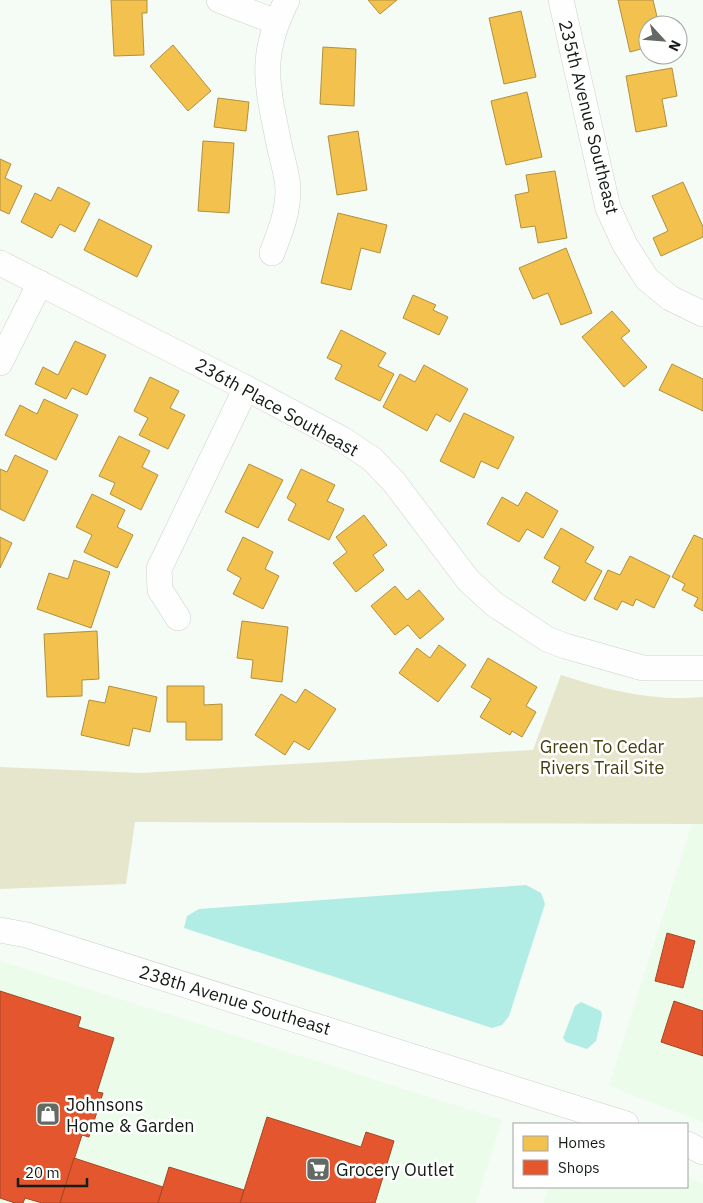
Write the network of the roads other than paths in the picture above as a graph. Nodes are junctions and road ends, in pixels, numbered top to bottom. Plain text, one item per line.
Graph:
1 (219, 0) edge
2 (287, 0) edge
3 (561, 0) edge
4 (276, 22) junction
5 (272, 253) dead end
6 (0, 263) edge
7 (40, 283) junction
8 (703, 314) edge
9 (0, 363) edge
10 (246, 388) junction
11 (178, 618) dead end
12 (703, 668) edge
13 (0, 930) edge
14 (623, 1123) edge
15 (688, 1144) edge
16 (703, 1152) edge

1 - 4 street
2 - 4 street
3 - 8 street, 235th Avenue Southeast
4 - 5 street
6 - 7 street, 236th Place Southeast
7 - 9 street
7 - 10 street, 236th Place Southeast
10 - 11 street
10 - 12 street, 236th Place Southeast
13 - 14 street, 238th Avenue Southeast
15 - 16 street

